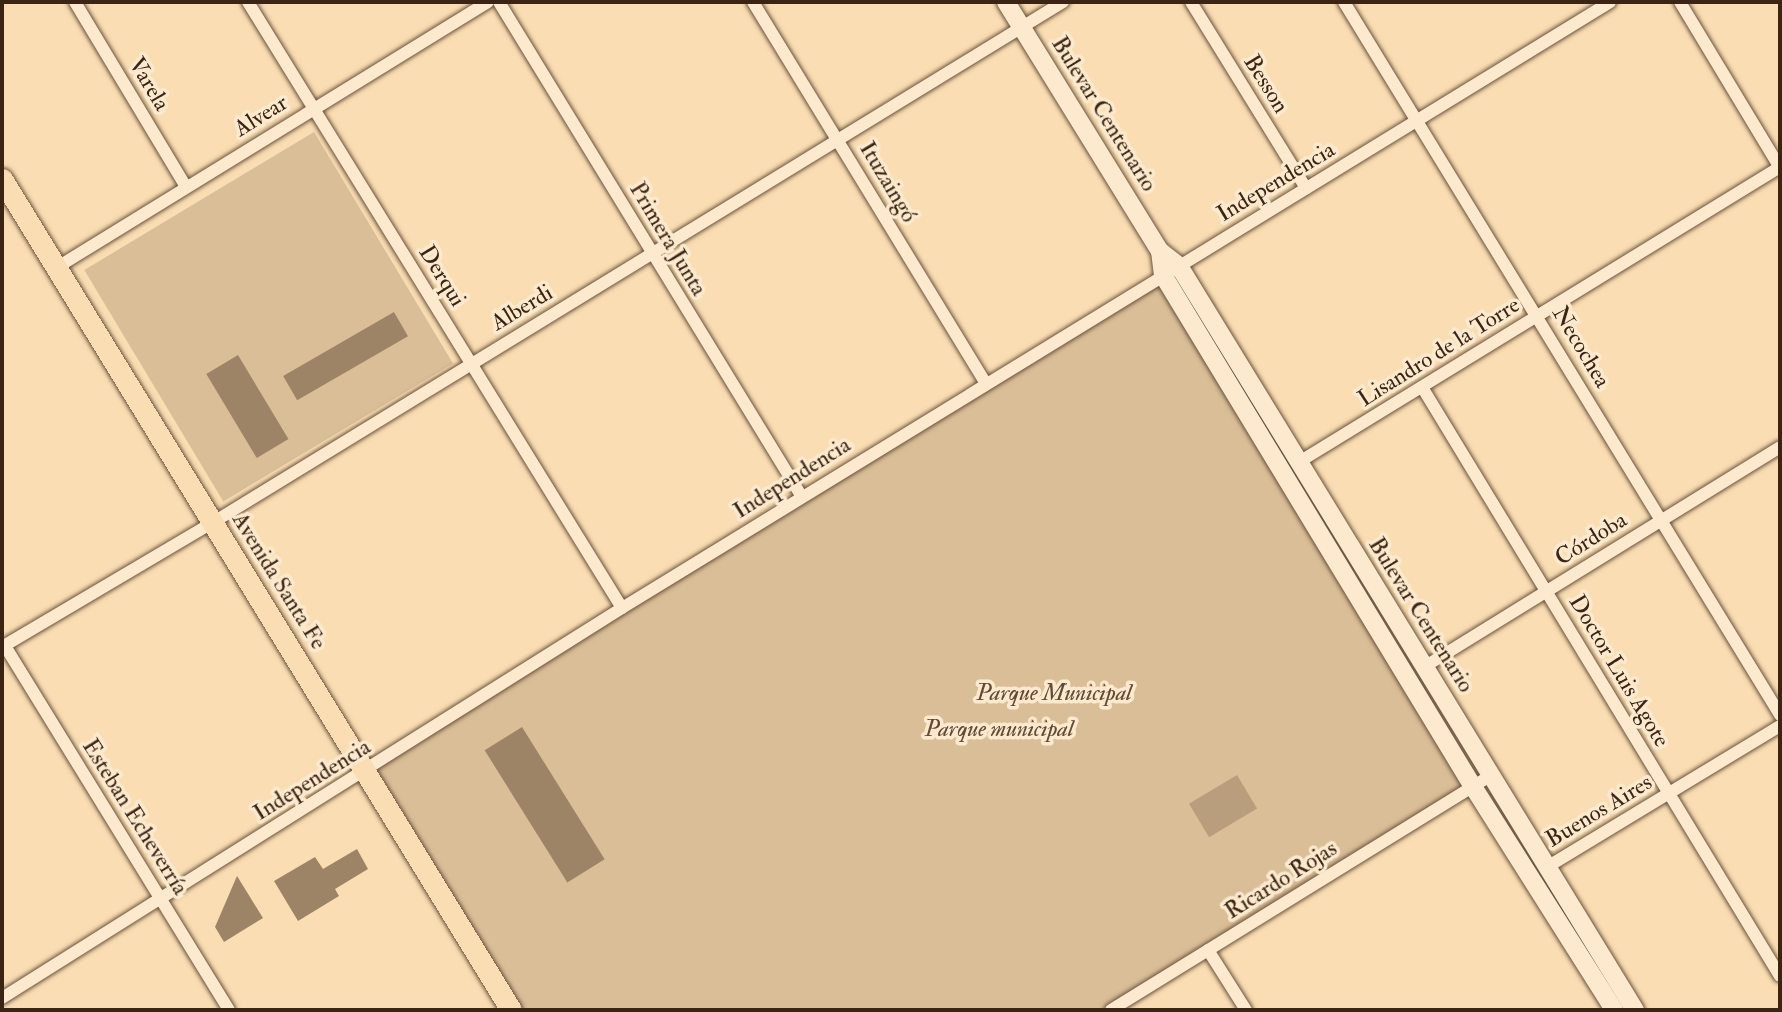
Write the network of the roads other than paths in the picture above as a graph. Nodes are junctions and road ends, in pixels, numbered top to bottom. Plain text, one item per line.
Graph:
1 (75, 2) edge
2 (248, 2) edge
3 (488, 2) edge
4 (499, 2) edge
5 (753, 2) edge
6 (1006, 2) edge
7 (1063, 2) edge
8 (1191, 2) edge
9 (1344, 2) edge
10 (1610, 2) edge
11 (1681, 2) edge
12 (1022, 27) junction
13 (314, 109) junction
14 (1418, 120) junction
15 (838, 140) junction
16 (1780, 168) edge
17 (2, 179) edge
18 (186, 187) junction
19 (1306, 188) junction
20 (652, 253) junction
21 (56, 268) junction
22 (1171, 270) junction
23 (1538, 316) junction
24 (471, 364) junction
25 (986, 384) junction
26 (1422, 387) junction
27 (1780, 447) edge
28 (1299, 462) junction
29 (802, 497) junction
30 (1662, 520) junction
31 (212, 523) junction
32 (1546, 592) junction
33 (622, 608) junction
34 (3, 647) edge
35 (1424, 667) junction
36 (1780, 715) edge
37 (1780, 726) edge
38 (365, 771) junction
39 (1491, 775) junction
40 (1472, 785) junction
41 (1669, 793) junction
42 (1547, 867) junction
43 (161, 901) junction
44 (1208, 950) junction
45 (1780, 976) edge
46 (2, 998) edge
47 (506, 1009) edge
48 (229, 1010) edge
49 (1111, 1010) edge
50 (1246, 1010) edge
51 (1614, 1010) edge
52 (1634, 1010) edge

1 - 18 street, Varela
2 - 13 street, Derqui
3 - 13 street, Alvear
4 - 20 street, Primera Junta
5 - 15 street, Ituzaingó
6 - 12 main road, Bulevar Centenario
7 - 12 street, Alberdi
8 - 19 street, Besson
9 - 14 street, Necochea
10 - 14 street, Independencia
11 - 16 street
12 - 15 street, Alberdi
12 - 22 main road, Bulevar Centenario
13 - 18 street, Alvear
13 - 24 street, Derqui
14 - 19 street, Independencia
14 - 23 street, Necochea
15 - 20 street, Alberdi
15 - 25 street, Ituzaingó
16 - 23 street, Lisandro de la Torre
17 - 21 main road, Avenida Santa Fe
18 - 21 street, Alvear
19 - 22 street, Independencia
20 - 24 street, Alberdi
20 - 29 street, Primera Junta
21 - 31 main road, Avenida Santa Fe
22 - 25 street, Independencia
22 - 28 main road, Bulevar Centenario
22 - 40 main road, Bulevar Centenario
23 - 26 street, Lisandro de la Torre
23 - 30 street, Necochea
24 - 31 street, Alberdi
24 - 33 street, Derqui
25 - 29 street, Independencia
26 - 28 street, Lisandro de la Torre
26 - 32 street, Doctor Luis Agote
27 - 30 street, Córdoba
28 - 35 main road, Bulevar Centenario
29 - 33 street, Independencia
30 - 32 street, Córdoba
30 - 36 street, Necochea
31 - 34 street, Alberdi
31 - 38 main road, Avenida Santa Fe
32 - 35 street, Córdoba
32 - 41 street, Doctor Luis Agote
33 - 38 street, Independencia
34 - 43 street, Esteban Echeverría
35 - 39 main road, Bulevar Centenario
37 - 41 street, Buenos Aires
38 - 43 street, Independencia
38 - 47 main road, Avenida Santa Fe
39 - 40 street, Ricardo Rojas
39 - 42 main road, Bulevar Centenario
40 - 44 street, Ricardo Rojas
40 - 51 main road, Bulevar Centenario
41 - 42 street, Buenos Aires
41 - 45 street, Doctor Luis Agote
42 - 52 main road, Bulevar Centenario
43 - 46 street, Independencia
43 - 48 street, Esteban Echeverría
44 - 49 street, Ricardo Rojas
44 - 50 street

